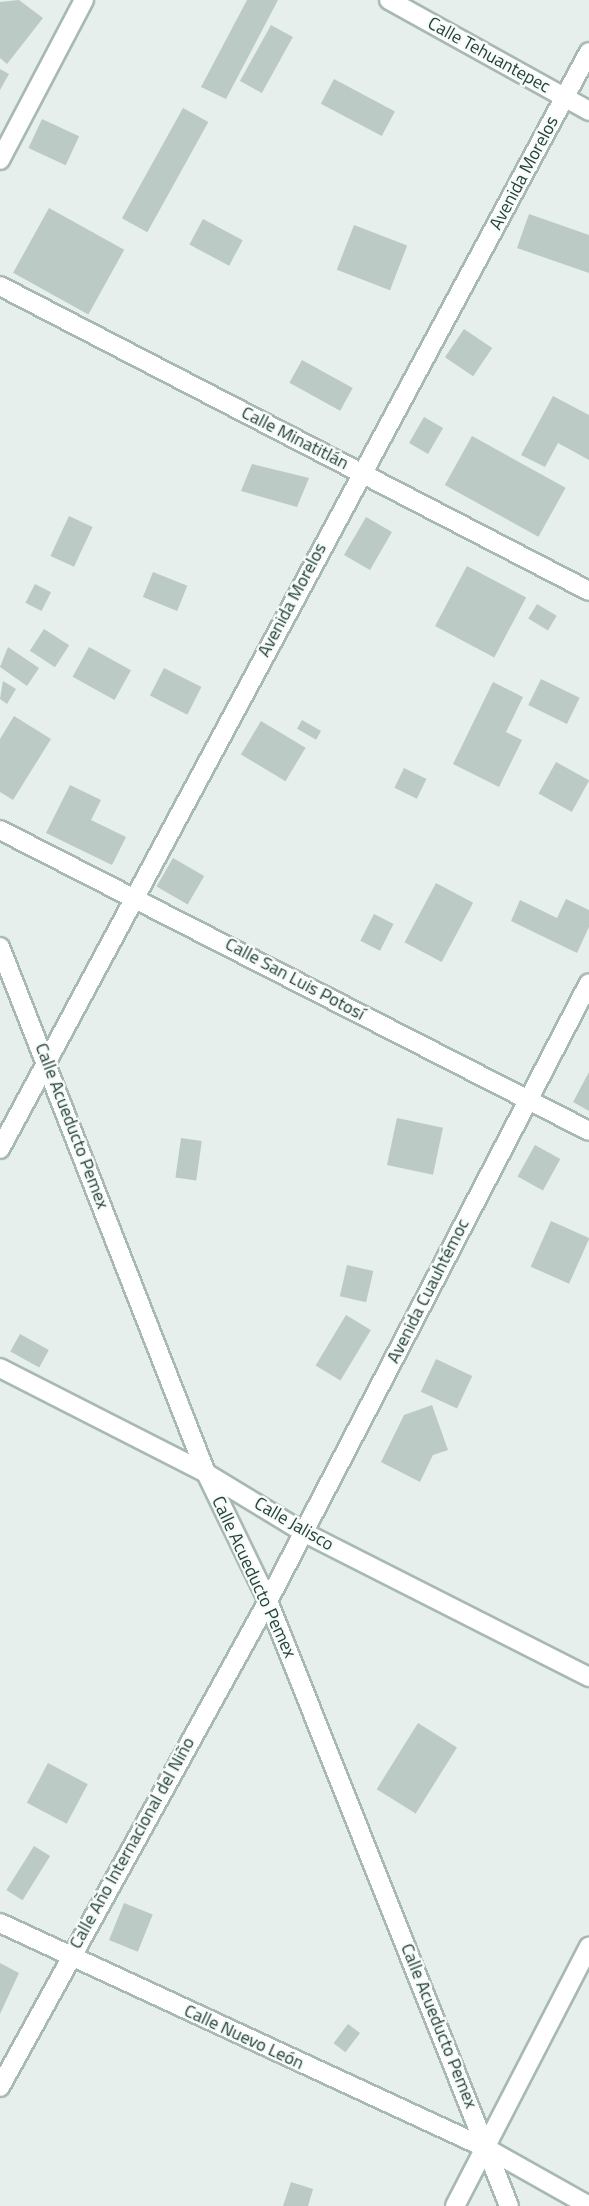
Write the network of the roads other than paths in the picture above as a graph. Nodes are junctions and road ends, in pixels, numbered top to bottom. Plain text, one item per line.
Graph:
1 (84, 0) edge
2 (389, 0) edge
3 (589, 52) edge
4 (565, 97) junction
5 (589, 111) edge
6 (0, 160) edge
7 (0, 286) edge
8 (362, 472) junction
9 (589, 591) edge
10 (0, 830) edge
11 (133, 894) junction
12 (0, 947) edge
13 (589, 983) edge
14 (46, 1057) junction
15 (526, 1100) junction
16 (589, 1131) edge
17 (0, 1149) edge
18 (0, 1368) edge
19 (206, 1473) junction
20 (303, 1532) junction
21 (268, 1601) junction
22 (589, 1677) edge
23 (0, 1923) edge
24 (589, 1946) edge
25 (68, 1957) junction
26 (0, 2087) edge
27 (488, 2149) junction
28 (455, 2206) edge
29 (509, 2206) edge
30 (589, 2206) edge

1 - 6 street
2 - 4 street, Calle Tehuantepec
3 - 4 street, Avenida Morelos
4 - 5 street, Calle Tehuantepec
4 - 8 street, Avenida Morelos
7 - 8 street, Calle Minatitlán
8 - 9 street, Calle Minatitlán
8 - 11 street, Avenida Morelos
10 - 11 street, Calle San Luis Potosí
11 - 14 street, Avenida Morelos
11 - 15 street, Calle San Luis Potosí
12 - 14 street, Calle Acueducto Pemex
13 - 15 street, Avenida Cuauhtémoc
14 - 17 street, Avenida Morelos
14 - 19 street, Calle Acueducto Pemex
15 - 16 street, Calle San Luis Potosí
15 - 20 street, Avenida Cuauhtémoc
18 - 19 street, Calle Jalisco
19 - 20 street, Calle Jalisco
19 - 21 street, Calle Acueducto Pemex
20 - 21 street, Avenida Cuauhtémoc
20 - 22 street, Calle Jalisco
21 - 25 street, Calle Año Internacional del Niño
21 - 27 street, Calle Acueducto Pemex
23 - 25 street, Calle Nuevo León
24 - 27 street
25 - 26 street, Calle Año Internacional del Niño
25 - 27 street, Calle Nuevo León
27 - 28 street
27 - 29 street, Calle Acueducto Pemex
27 - 30 street

